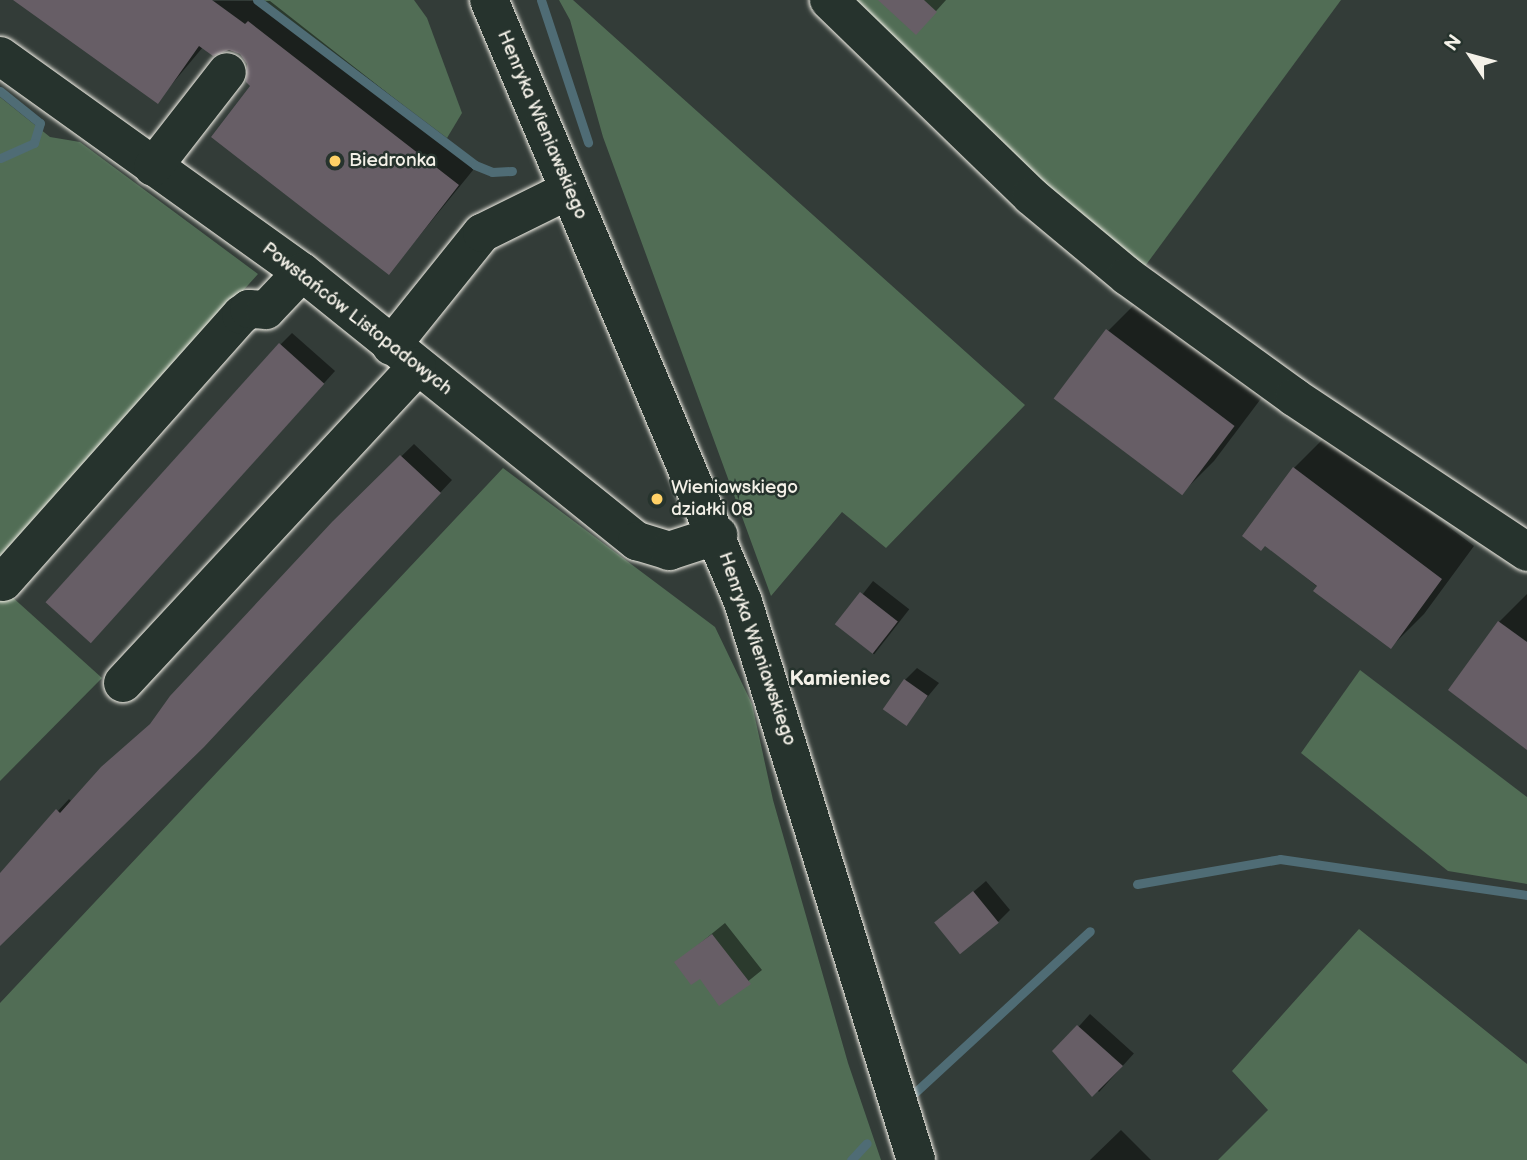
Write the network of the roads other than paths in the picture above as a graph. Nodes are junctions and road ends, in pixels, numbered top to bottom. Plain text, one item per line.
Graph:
1 (489, 0) edge
2 (829, 0) edge
3 (0, 56) edge
4 (227, 72) dead end
5 (153, 167) junction
6 (569, 190) junction
7 (302, 272) junction
8 (404, 356) junction
9 (718, 535) junction
10 (1527, 552) edge
11 (3, 582) dead end
12 (123, 683) dead end
13 (916, 1160) edge

1 - 6 street, Henryka Wieniawskiego
2 - 10 street
3 - 5 street, Powstańców Listopadowych
4 - 5 street
5 - 7 street, Powstańców Listopadowych
6 - 8 street
6 - 9 street, Henryka Wieniawskiego
7 - 8 street, Powstańców Listopadowych
7 - 11 street
8 - 9 street, Powstańców Listopadowych
8 - 12 street
9 - 13 street, Henryka Wieniawskiego

